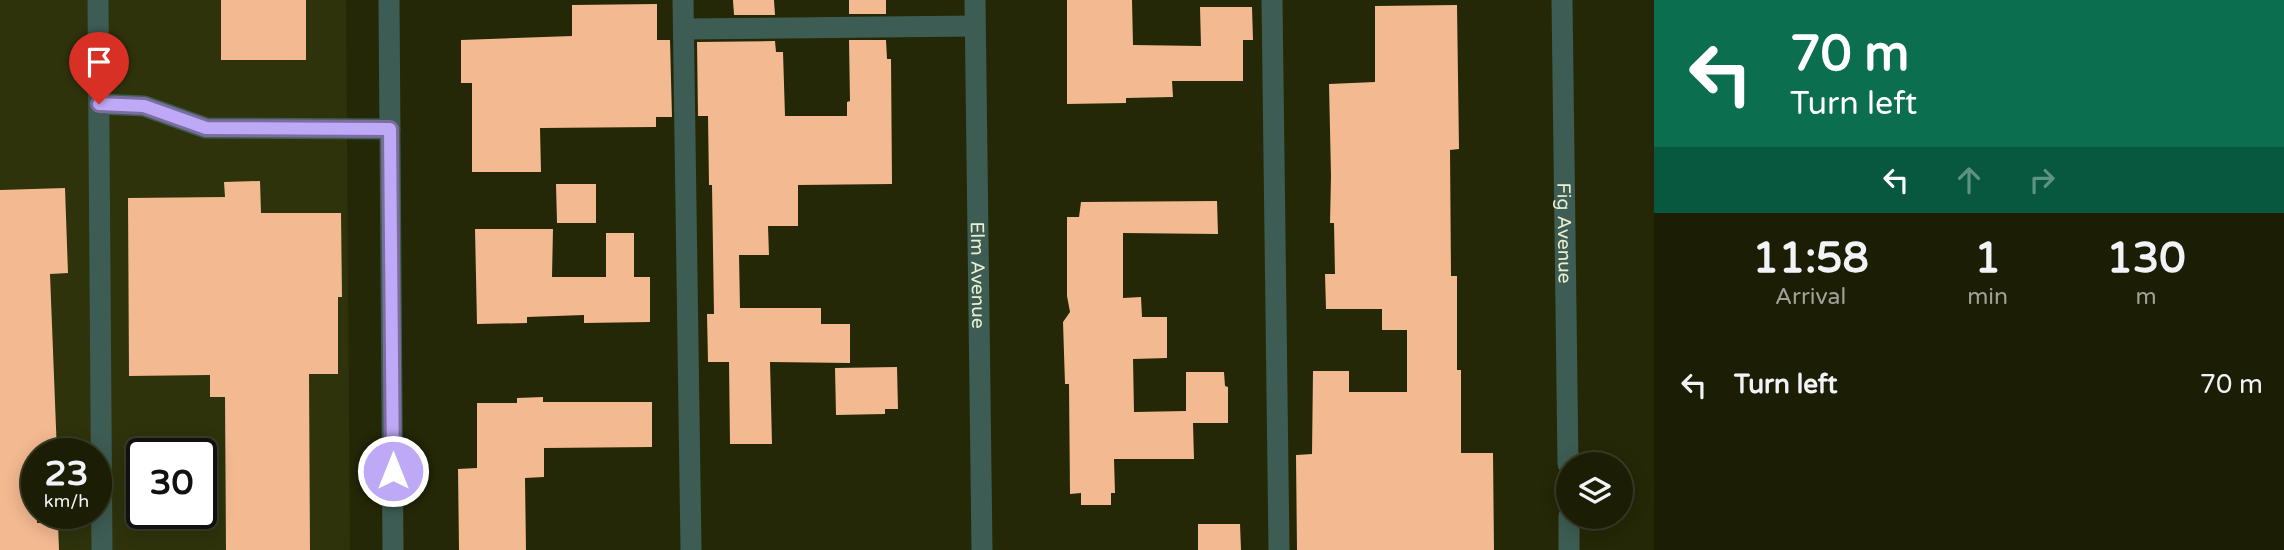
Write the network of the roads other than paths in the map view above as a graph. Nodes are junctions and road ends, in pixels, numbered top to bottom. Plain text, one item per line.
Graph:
1 (98, 0) edge
2 (389, 0) edge
3 (683, 0) edge
4 (975, 0) edge
5 (1272, 0) edge
6 (1562, 0) edge
7 (975, 26) junction
8 (684, 29) junction
9 (99, 104) junction
10 (390, 129) junction
11 (1568, 452) edge
12 (1569, 529) edge
13 (102, 550) edge
14 (393, 550) edge
15 (691, 550) edge
16 (982, 550) edge
17 (1279, 550) edge
18 (1569, 550) edge

1 - 9 street
2 - 10 street
3 - 8 street
4 - 7 street, Elm Avenue
5 - 17 street
6 - 11 street, Fig Avenue
7 - 8 street
7 - 16 street, Elm Avenue
8 - 15 street
9 - 10 street
9 - 13 street
10 - 14 street
12 - 18 street

